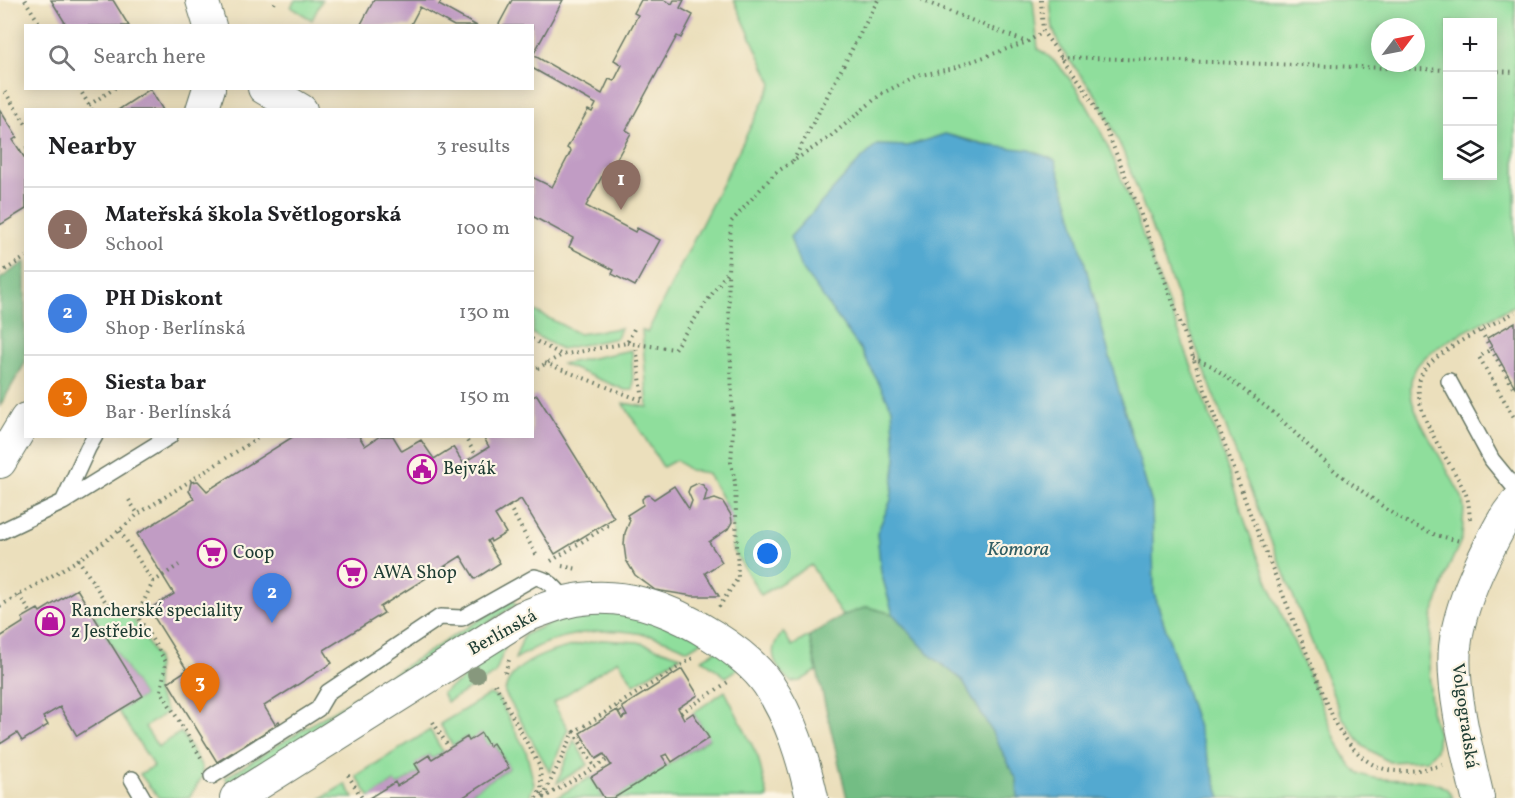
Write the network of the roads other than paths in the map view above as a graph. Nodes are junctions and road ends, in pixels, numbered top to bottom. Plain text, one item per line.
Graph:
1 (202, 0) edge
2 (209, 24) edge
3 (208, 90) edge
4 (267, 90) edge
5 (203, 108) edge
6 (298, 108) edge
7 (1449, 381) dead end
8 (24, 422) edge
9 (94, 438) edge
10 (167, 438) edge
11 (0, 462) edge
12 (1515, 488) edge
13 (63, 502) junction
14 (1510, 521) edge
15 (0, 532) edge
16 (567, 602) junction
17 (212, 776) road end
18 (132, 779) dead end
19 (143, 798) edge
20 (236, 798) edge
21 (812, 798) edge
22 (1478, 798) edge

1 - 2 street
3 - 5 street
4 - 6 street
7 - 12 lane
8 - 11 street
9 - 13 lane
10 - 13 lane
13 - 15 lane
14 - 22 street, Volgogradská
16 - 17 lane
16 - 20 street, Berlínská
16 - 21 street, Berlínská
18 - 19 lane

